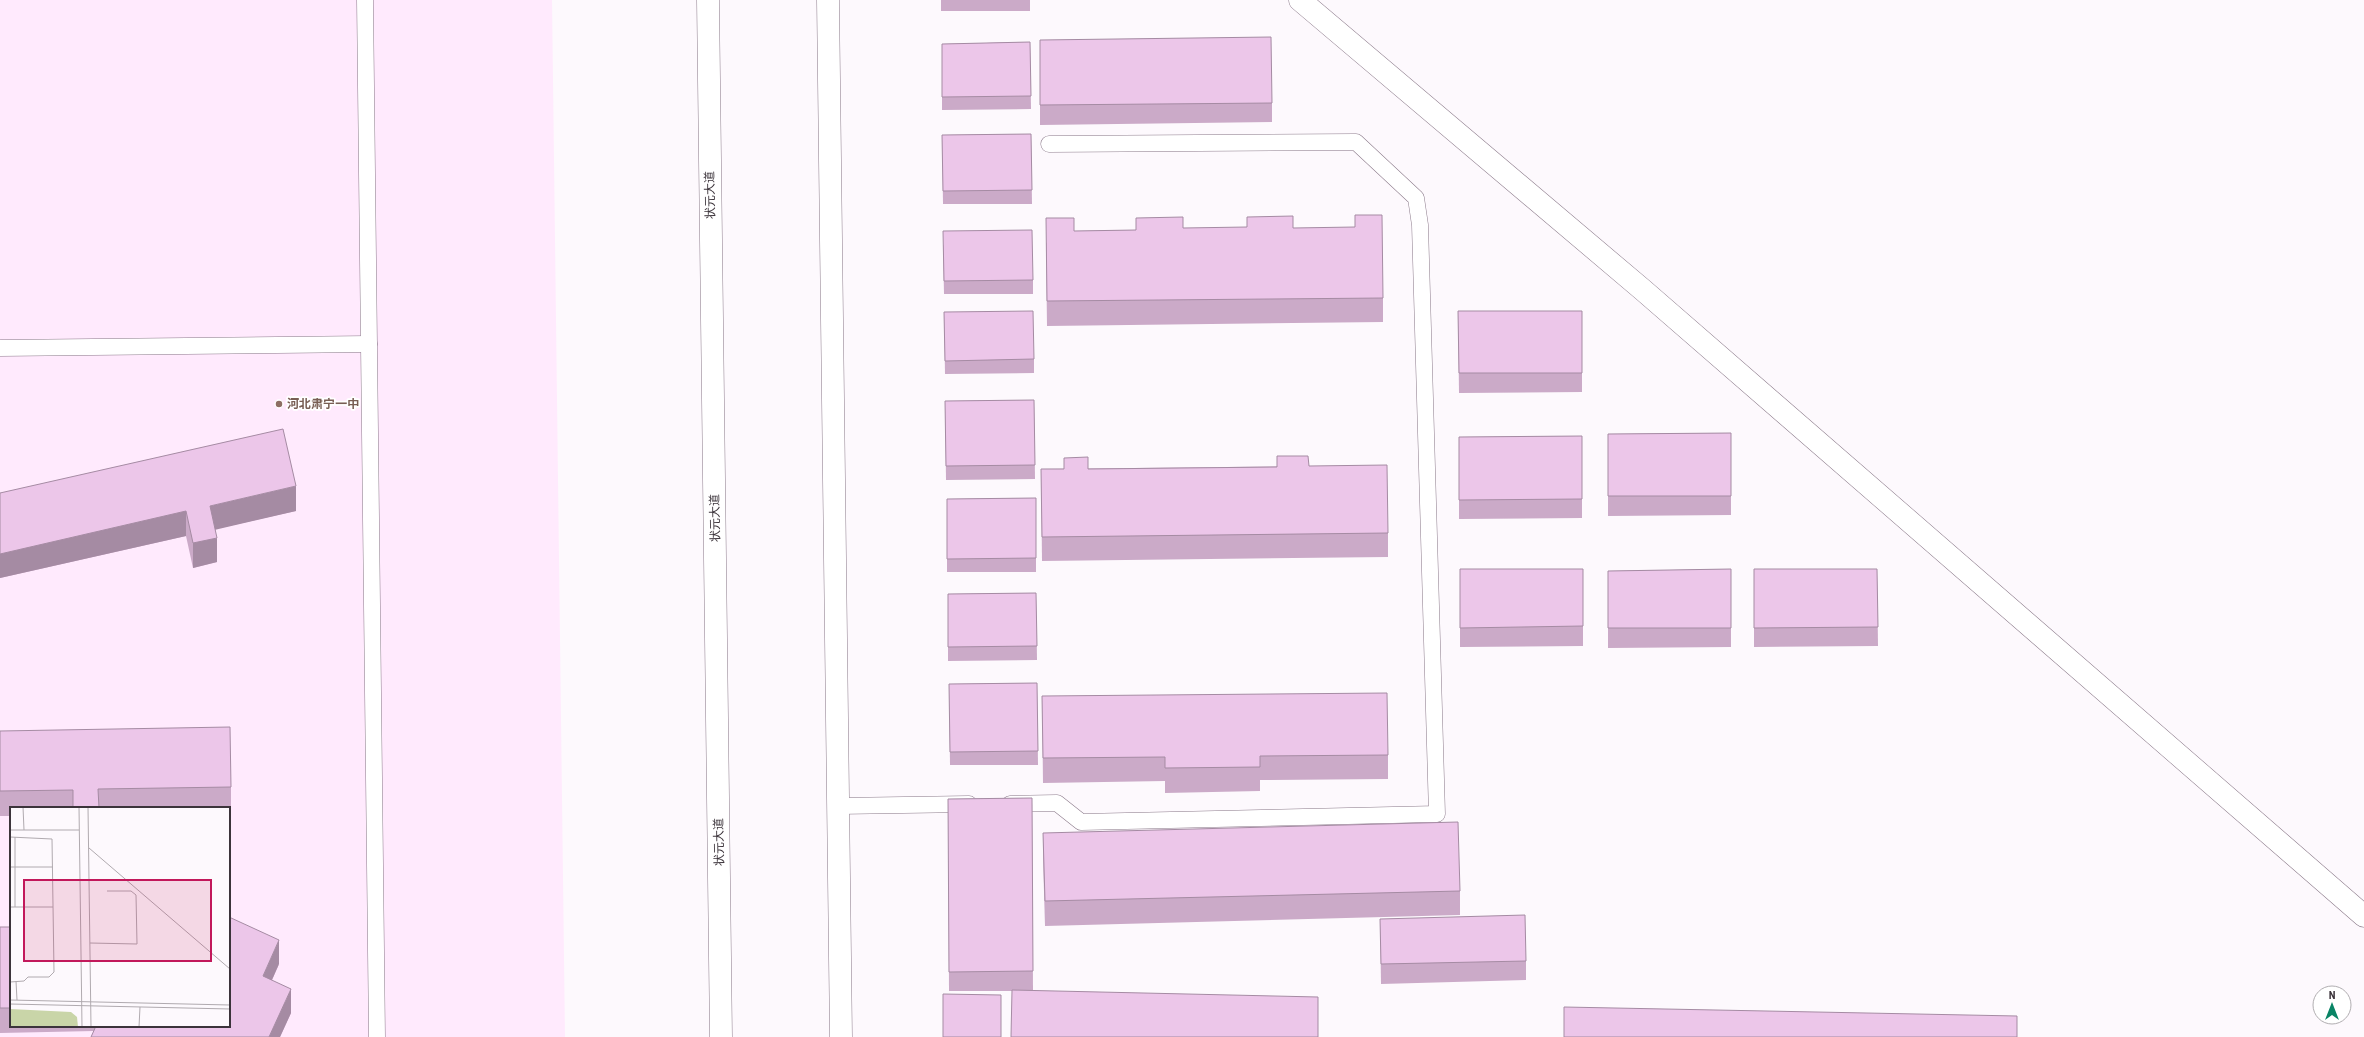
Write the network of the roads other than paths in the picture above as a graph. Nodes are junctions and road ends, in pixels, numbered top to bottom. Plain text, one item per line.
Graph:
1 (365, 0) edge
2 (708, 0) edge
3 (828, 0) edge
4 (1300, 0) edge
5 (1049, 144) dead end
6 (369, 344) junction
7 (0, 348) edge
8 (838, 806) junction
9 (2364, 916) edge
10 (376, 1037) edge
11 (721, 1037) edge
12 (841, 1037) edge

1 - 6 lane
2 - 11 main road, 状元大道
3 - 8 main road
4 - 9 main road
5 - 8 lane
6 - 7 lane
6 - 10 lane
8 - 12 main road

